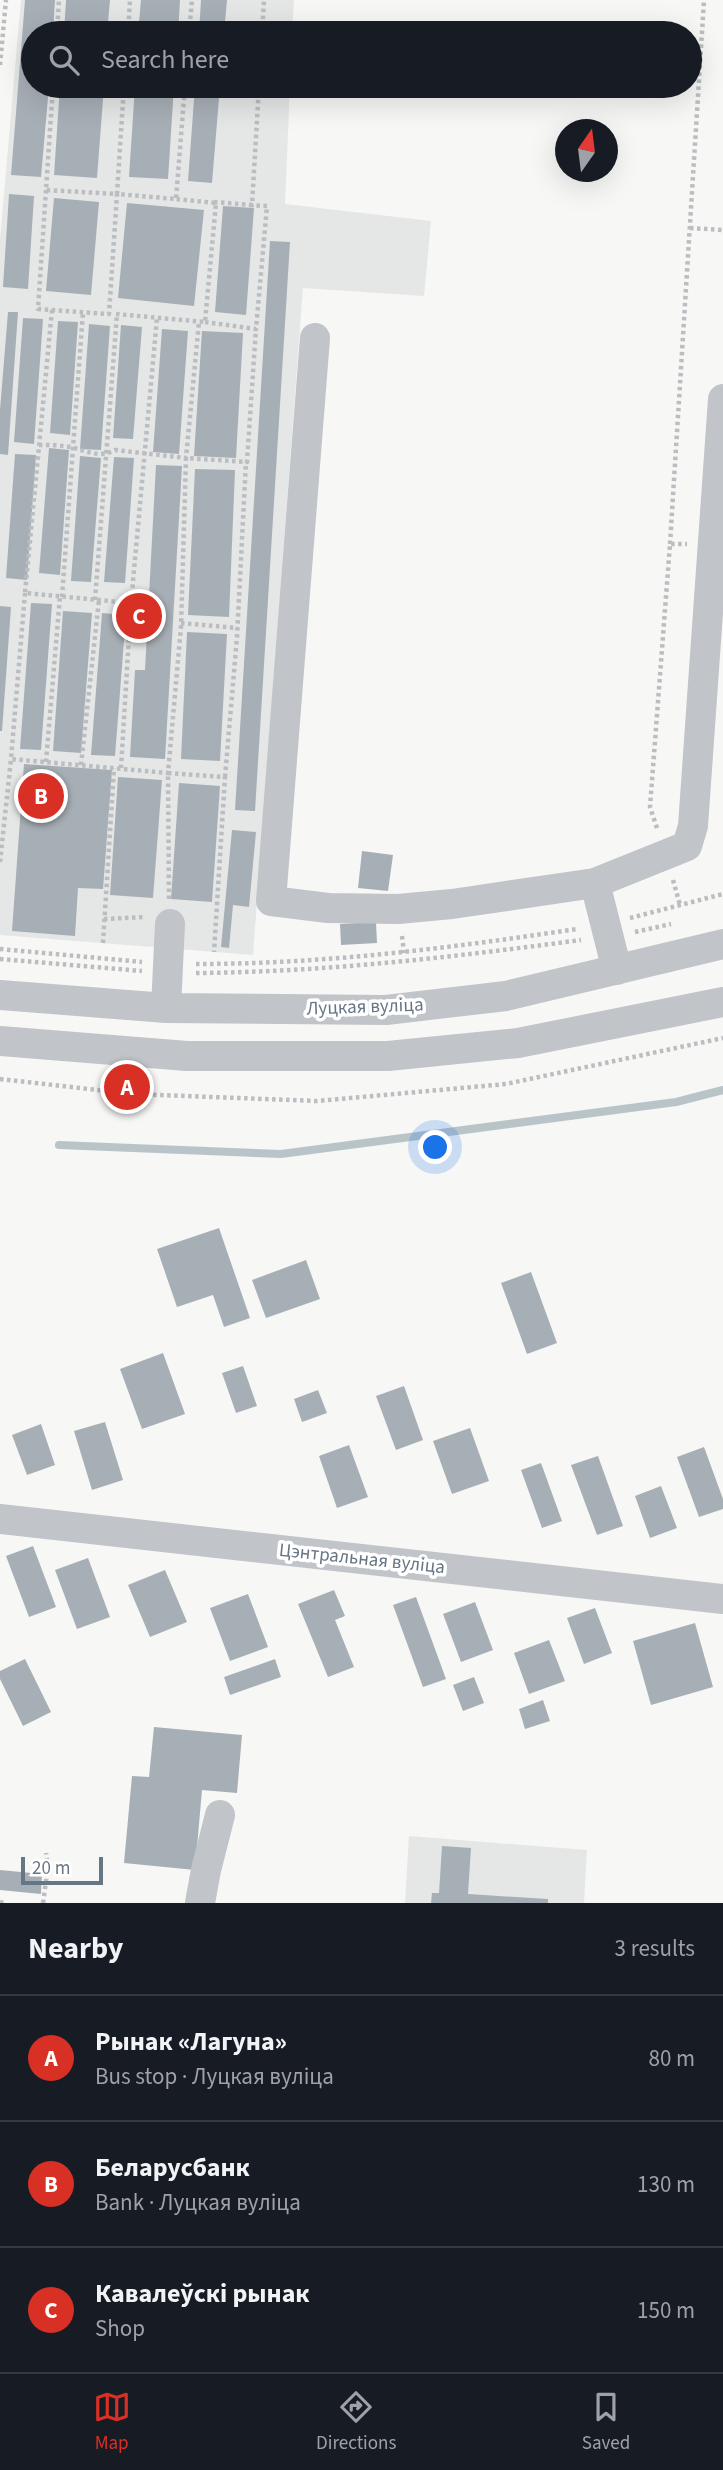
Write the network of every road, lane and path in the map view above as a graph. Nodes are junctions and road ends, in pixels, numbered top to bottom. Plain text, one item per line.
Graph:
1 (6, 0) edge
2 (59, 0) edge
3 (130, 0) edge
4 (192, 0) edge
5 (264, 0) edge
6 (704, 0) edge
7 (58, 21) edge
8 (129, 21) edge
9 (190, 21) edge
10 (263, 21) edge
11 (702, 33) edge
12 (0, 65) edge
13 (52, 98) edge
14 (123, 98) edge
15 (184, 98) edge
16 (258, 98) edge
17 (698, 98) edge
18 (46, 190) junction
19 (117, 194) junction
20 (175, 199) junction
21 (214, 202) junction
22 (248, 205) junction
23 (690, 228) junction
24 (723, 230) edge
25 (52, 310) junction
26 (83, 312) junction
27 (108, 313) junction
28 (117, 314) junction
29 (158, 318) junction
30 (202, 322) junction
31 (256, 328) junction
32 (314, 338) dead end
33 (723, 399) edge
34 (39, 445) junction
35 (73, 447) junction
36 (145, 454) junction
37 (106, 455) junction
38 (186, 458) junction
39 (246, 462) junction
40 (670, 544) junction
41 (713, 545) junction
42 (25, 593) junction
43 (61, 596) junction
44 (97, 600) junction
45 (131, 603) junction
46 (181, 623) junction
47 (237, 628) junction
48 (11, 759) junction
49 (46, 762) junction
50 (81, 765) junction
51 (114, 768) junction
52 (121, 768) junction
53 (168, 773) junction
54 (225, 777) junction
55 (666, 855) junction
56 (0, 862) edge
57 (595, 883) junction
58 (723, 894) edge
59 (680, 905) junction
60 (104, 919) junction
61 (170, 920) junction
62 (673, 924) dead end
63 (606, 931) junction
64 (103, 943) dead end
65 (723, 944) edge
66 (0, 949) edge
67 (214, 952) dead end
68 (0, 959) edge
69 (167, 969) junction
70 (617, 970) junction
71 (0, 995) edge
72 (723, 1002) edge
73 (166, 1008) junction
74 (0, 1041) edge
75 (0, 1519) edge
76 (723, 1599) edge
77 (220, 1815) dead end
78 (46, 1853) dead end
79 (43, 1903) edge
80 (200, 1903) edge

1 - 12 path
2 - 7 path
3 - 8 path
4 - 9 path
5 - 10 path
6 - 11 path
13 - 18 path
14 - 19 path
15 - 20 path
16 - 22 path
17 - 23 path
18 - 19 path
18 - 25 path
19 - 20 path
19 - 27 path
20 - 21 path
21 - 22 path
21 - 30 path
22 - 31 path
23 - 24 path
23 - 40 path
25 - 26 path
25 - 34 path
26 - 27 path
26 - 35 path
27 - 28 path
28 - 29 path
28 - 37 path
29 - 30 path
29 - 36 path
30 - 31 path
30 - 38 path
31 - 39 path
32 - 57 street
33 - 41 street
34 - 35 path
34 - 42 path
35 - 37 path
35 - 43 path
36 - 37 path
36 - 38 path
36 - 45 path
37 - 44 path
38 - 39 path
38 - 46 path
39 - 47 path
40 - 41 path
40 - 55 path
41 - 55 street
42 - 43 path
42 - 48 path
43 - 44 path
43 - 49 path
44 - 45 path
44 - 50 path
45 - 52 path
46 - 47 path
46 - 53 path
47 - 54 path
48 - 49 path
48 - 56 path
49 - 50 path
50 - 51 path
51 - 52 path
51 - 60 path
52 - 53 path
53 - 54 path
53 - 61 path
54 - 67 path
55 - 57 street
55 - 59 path
57 - 63 street
58 - 59 path
59 - 63 path
60 - 61 path
60 - 64 path
61 - 69 street
62 - 63 path
63 - 69 path
63 - 69 path
63 - 70 street
65 - 70 street, Луцкая вуліца
66 - 69 path
68 - 69 path
69 - 73 street
70 - 73 street, Луцкая вуліца
71 - 73 street, Луцкая вуліца
72 - 74 street
75 - 76 street, Цэнтральная вуліца
77 - 80 street
78 - 79 path

